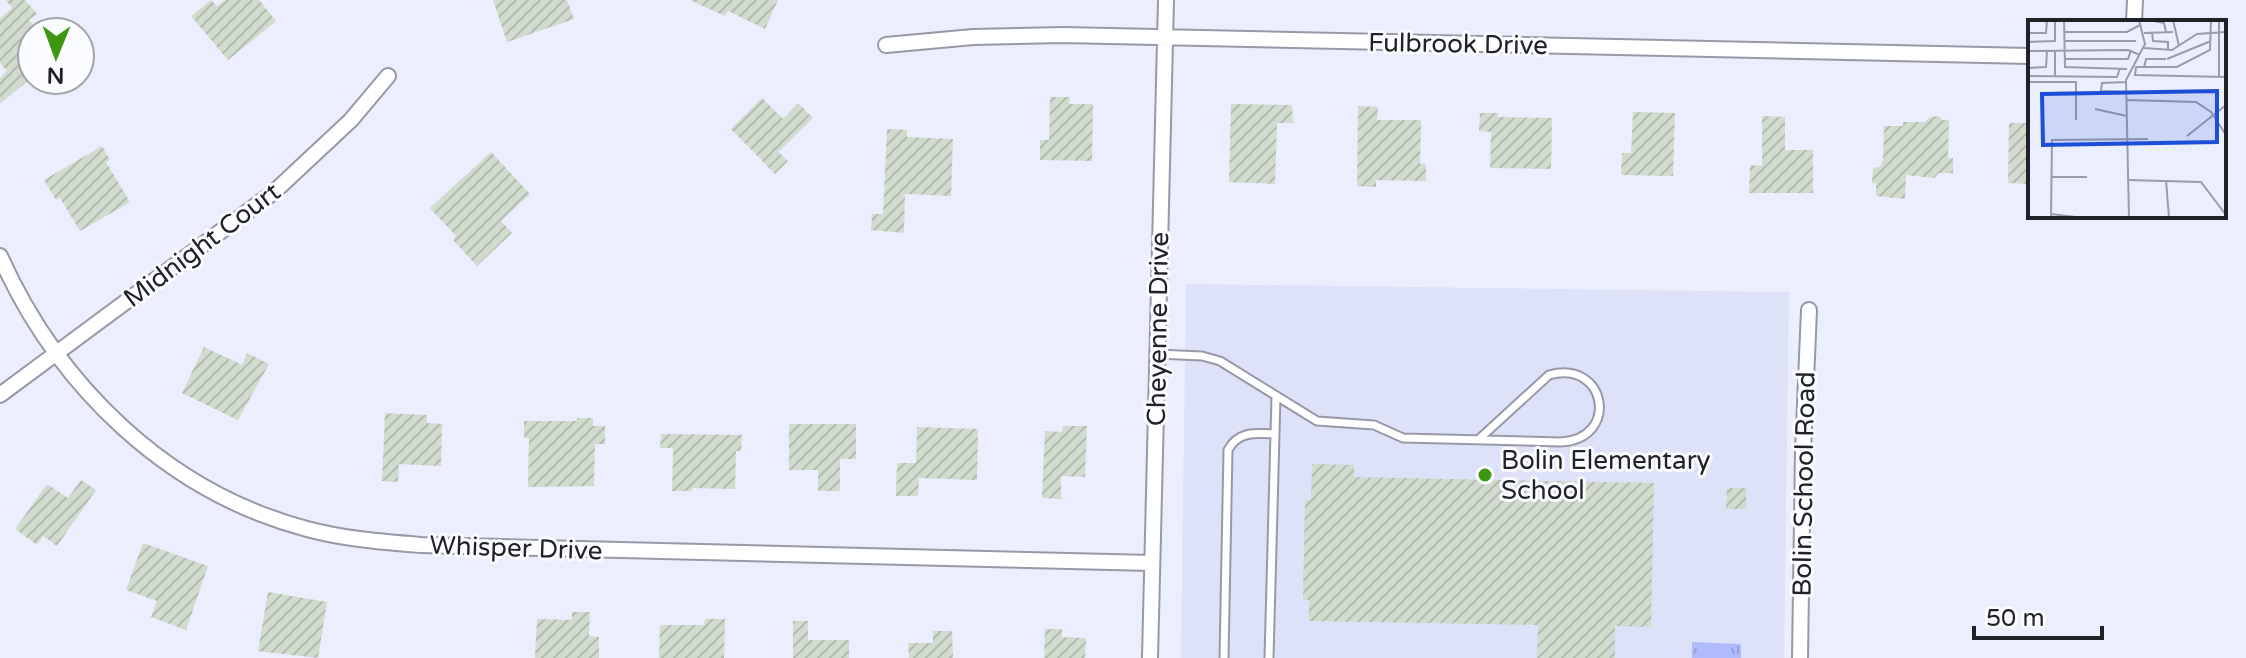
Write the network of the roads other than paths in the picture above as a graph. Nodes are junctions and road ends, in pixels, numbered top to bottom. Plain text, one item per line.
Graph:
1 (1166, 0) edge
2 (2135, 0) edge
3 (2134, 20) edge
4 (1165, 37) junction
5 (886, 45) dead end
6 (2028, 56) edge
7 (388, 76) dead end
8 (0, 256) edge
9 (1809, 310) dead end
10 (55, 354) junction
11 (1157, 354) junction
12 (0, 395) edge
13 (1276, 396) junction
14 (1275, 434) junction
15 (1478, 440) junction
16 (1152, 563) junction
17 (1150, 658) edge
18 (1224, 658) edge
19 (1269, 658) edge
20 (1800, 658) edge

1 - 4 street, Cheyenne Drive
2 - 3 street
4 - 5 street, Fulbrook Drive
4 - 6 street, Fulbrook Drive
4 - 11 street, Cheyenne Drive
7 - 10 street, Midnight Court
8 - 10 street, Whisper Drive
9 - 20 street, Bolin School Road
10 - 12 street, Midnight Court
10 - 16 street, Whisper Drive
11 - 13 lane
11 - 16 street, Cheyenne Drive
13 - 14 lane
13 - 15 lane
14 - 18 lane
14 - 19 lane
15 - 15 lane
16 - 17 street, Cheyenne Drive

